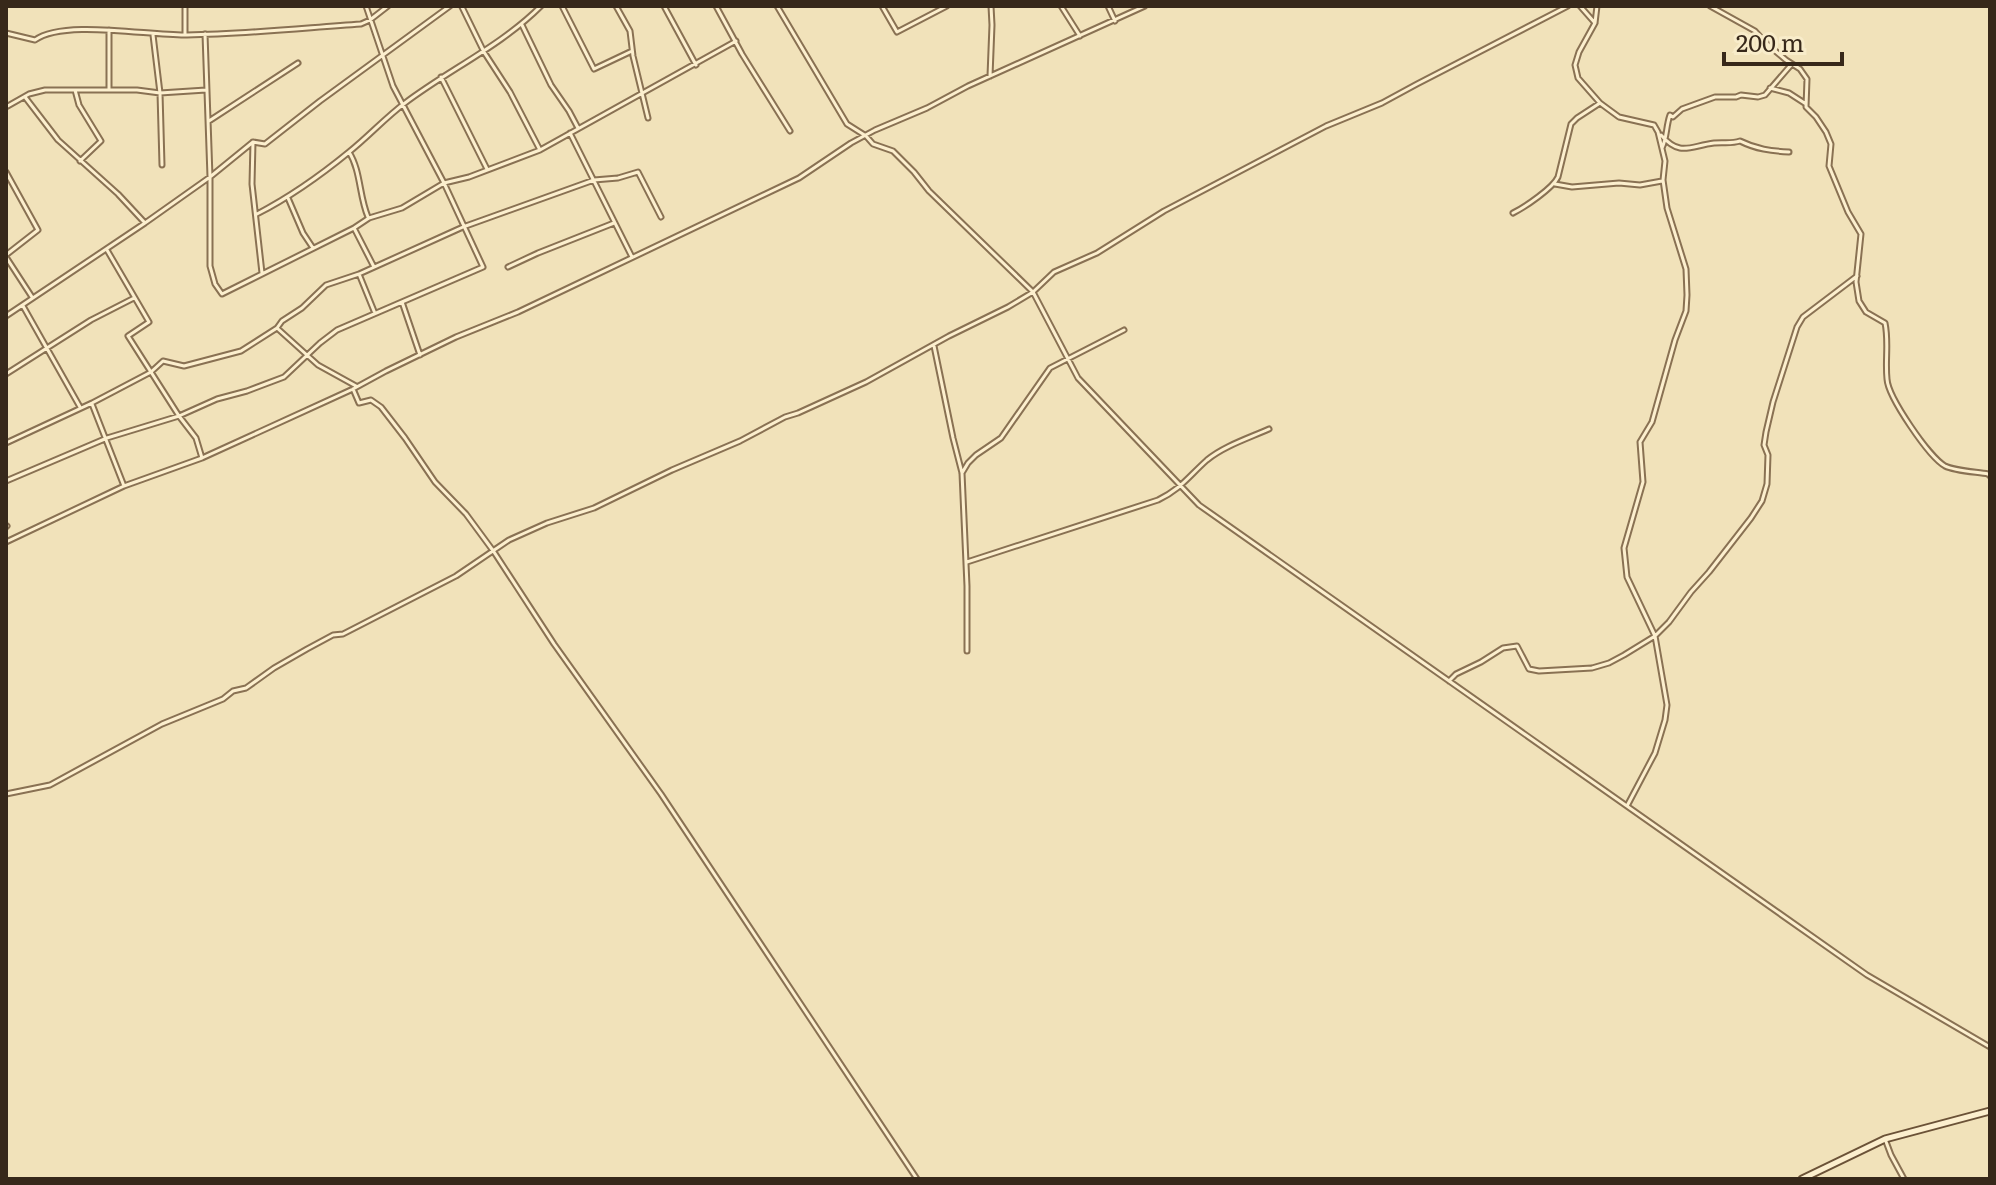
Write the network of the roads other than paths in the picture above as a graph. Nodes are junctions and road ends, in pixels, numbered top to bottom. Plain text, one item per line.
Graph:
1 (185, 6) edge
2 (366, 6) edge
3 (388, 6) edge
4 (450, 6) edge
5 (541, 6) edge
6 (562, 6) edge
7 (616, 6) edge
8 (664, 6) edge
9 (716, 6) edge
10 (777, 6) edge
11 (889, 6) edge
12 (947, 6) edge
13 (991, 6) edge
14 (1061, 6) edge
15 (1108, 6) edge
16 (1145, 6) edge
17 (1568, 6) edge
18 (1580, 6) edge
19 (1597, 6) edge
20 (1710, 6) edge
21 (462, 7) edge
22 (882, 7) edge
23 (941, 8) edge
24 (370, 20) junction
25 (1115, 21) junction
26 (1595, 23) junction
27 (522, 25) junction
28 (109, 30) junction
29 (6, 33) edge
30 (205, 34) junction
31 (153, 35) junction
32 (185, 35) junction
33 (1080, 36) junction
34 (736, 41) junction
35 (632, 51) junction
36 (484, 52) junction
37 (382, 56) junction
38 (298, 63) dead end
39 (696, 65) junction
40 (1791, 65) junction
41 (990, 76) junction
42 (441, 77) junction
43 (1770, 88) junction
44 (75, 90) junction
45 (109, 90) junction
46 (206, 90) junction
47 (160, 93) junction
48 (642, 94) junction
49 (25, 97) junction
50 (1600, 103) junction
51 (402, 104) junction
52 (1806, 104) junction
53 (6, 107) edge
54 (648, 118) dead end
55 (209, 121) junction
56 (578, 128) junction
57 (790, 131) dead end
58 (1658, 132) junction
59 (570, 133) junction
60 (866, 136) junction
61 (1666, 141) junction
62 (253, 142) junction
63 (1662, 148) junction
64 (540, 150) junction
65 (349, 152) junction
66 (1789, 152) dead end
67 (80, 161) junction
68 (162, 165) dead end
69 (487, 169) junction
70 (6, 172) edge
71 (210, 177) junction
72 (594, 180) junction
73 (1663, 180) junction
74 (444, 183) junction
75 (1555, 184) junction
76 (288, 198) junction
77 (1513, 213) dead end
78 (257, 214) junction
79 (661, 217) dead end
80 (369, 218) junction
81 (145, 223) junction
82 (614, 223) junction
83 (463, 227) junction
84 (354, 228) junction
85 (107, 249) junction
86 (314, 249) junction
87 (6, 256) edge
88 (632, 257) junction
89 (374, 267) junction
90 (508, 267) dead end
91 (359, 274) junction
92 (263, 275) junction
93 (1857, 276) junction
94 (1033, 292) junction
95 (32, 297) junction
96 (134, 298) junction
97 (402, 302) junction
98 (22, 305) junction
99 (375, 313) junction
100 (6, 316) edge
101 (277, 328) junction
102 (1124, 330) dead end
103 (934, 345) junction
104 (46, 349) junction
105 (308, 355) junction
106 (420, 355) junction
107 (1068, 359) junction
108 (151, 372) junction
109 (6, 374) edge
110 (354, 387) junction
111 (92, 403) junction
112 (80, 407) junction
113 (179, 416) junction
114 (1269, 429) dead end
115 (107, 438) junction
116 (6, 443) edge
117 (202, 458) junction
118 (962, 473) junction
119 (1990, 476) edge
120 (6, 481) edge
121 (124, 486) junction
122 (1181, 487) junction
123 (6, 542) edge
124 (494, 552) junction
125 (967, 562) junction
126 (1655, 636) junction
127 (967, 651) dead end
128 (1449, 681) junction
129 (6, 794) edge
130 (1627, 806) junction
131 (1990, 1047) edge
132 (1990, 1111) edge
133 (1885, 1139) junction
134 (917, 1179) edge
135 (1802, 1179) edge
136 (1904, 1179) edge

1 - 32 street
2 - 24 street
3 - 24 street
4 - 37 street
5 - 27 street
6 - 35 street
7 - 35 street
8 - 39 street
9 - 34 street
10 - 60 street
11 - 22 street
12 - 23 street
13 - 41 street
14 - 33 street
15 - 25 street
16 - 25 street
17 - 94 street
18 - 26 street
19 - 26 street
20 - 40 street
21 - 36 street
22 - 23 street
24 - 30 street
24 - 37 street
25 - 33 street
26 - 50 street
27 - 36 street
27 - 56 street
28 - 29 street
28 - 31 street
28 - 45 street
30 - 32 street
30 - 46 street
31 - 32 street
31 - 47 street
33 - 41 street
34 - 39 street
34 - 57 street
35 - 48 street
36 - 42 street
36 - 64 street
37 - 51 street
37 - 62 street
38 - 55 street
39 - 48 street
40 - 43 street
40 - 52 street
41 - 60 street
42 - 51 street
42 - 69 street
43 - 52 street
43 - 61 street
44 - 45 street
44 - 49 street
44 - 67 street
45 - 47 street
46 - 47 street
46 - 55 street
47 - 68 street
48 - 54 street
48 - 56 street
49 - 53 street
49 - 67 street
50 - 58 street
50 - 75 street
51 - 65 street
51 - 74 street
52 - 93 street
55 - 71 street
56 - 59 street
58 - 61 street
58 - 63 street
59 - 64 street
59 - 72 street
60 - 88 street
60 - 94 street
61 - 63 street
61 - 66 street
62 - 71 street
62 - 78 street
63 - 73 street
64 - 69 street
65 - 76 street
65 - 80 street
67 - 81 street
69 - 74 street
70 - 87 street
71 - 81 street
71 - 92 street
72 - 79 street
72 - 82 street
72 - 83 street
73 - 75 street
73 - 126 street
74 - 80 street
74 - 83 street
75 - 77 street
76 - 78 street
76 - 86 street
78 - 92 street
80 - 84 street
81 - 85 street
82 - 88 street
82 - 90 street
83 - 89 street
83 - 97 street
84 - 86 street
84 - 89 street
85 - 95 street
85 - 96 street
86 - 92 street
87 - 95 street
88 - 106 street
89 - 91 street
91 - 99 street
91 - 101 street
93 - 119 street
93 - 126 street
94 - 103 street
94 - 107 street
95 - 98 street
96 - 104 street
96 - 108 street
97 - 99 street
97 - 106 street
98 - 100 street
98 - 104 street
99 - 105 street
101 - 105 street
101 - 108 street
102 - 107 street
103 - 118 street
103 - 124 street
104 - 109 street
104 - 112 street
105 - 110 street
105 - 113 street
106 - 110 street
107 - 118 street
107 - 122 street
108 - 111 street
108 - 113 street
110 - 117 street
110 - 124 street
111 - 112 street
111 - 115 street
112 - 116 street
113 - 115 street
113 - 117 street
114 - 122 street
115 - 120 street
115 - 121 street
117 - 121 street
118 - 125 street
121 - 123 street
122 - 125 street
122 - 128 street
124 - 129 street
124 - 134 street
125 - 127 street
126 - 128 street
126 - 130 street
128 - 130 street
130 - 131 street
132 - 133 street
133 - 135 street
133 - 136 street

